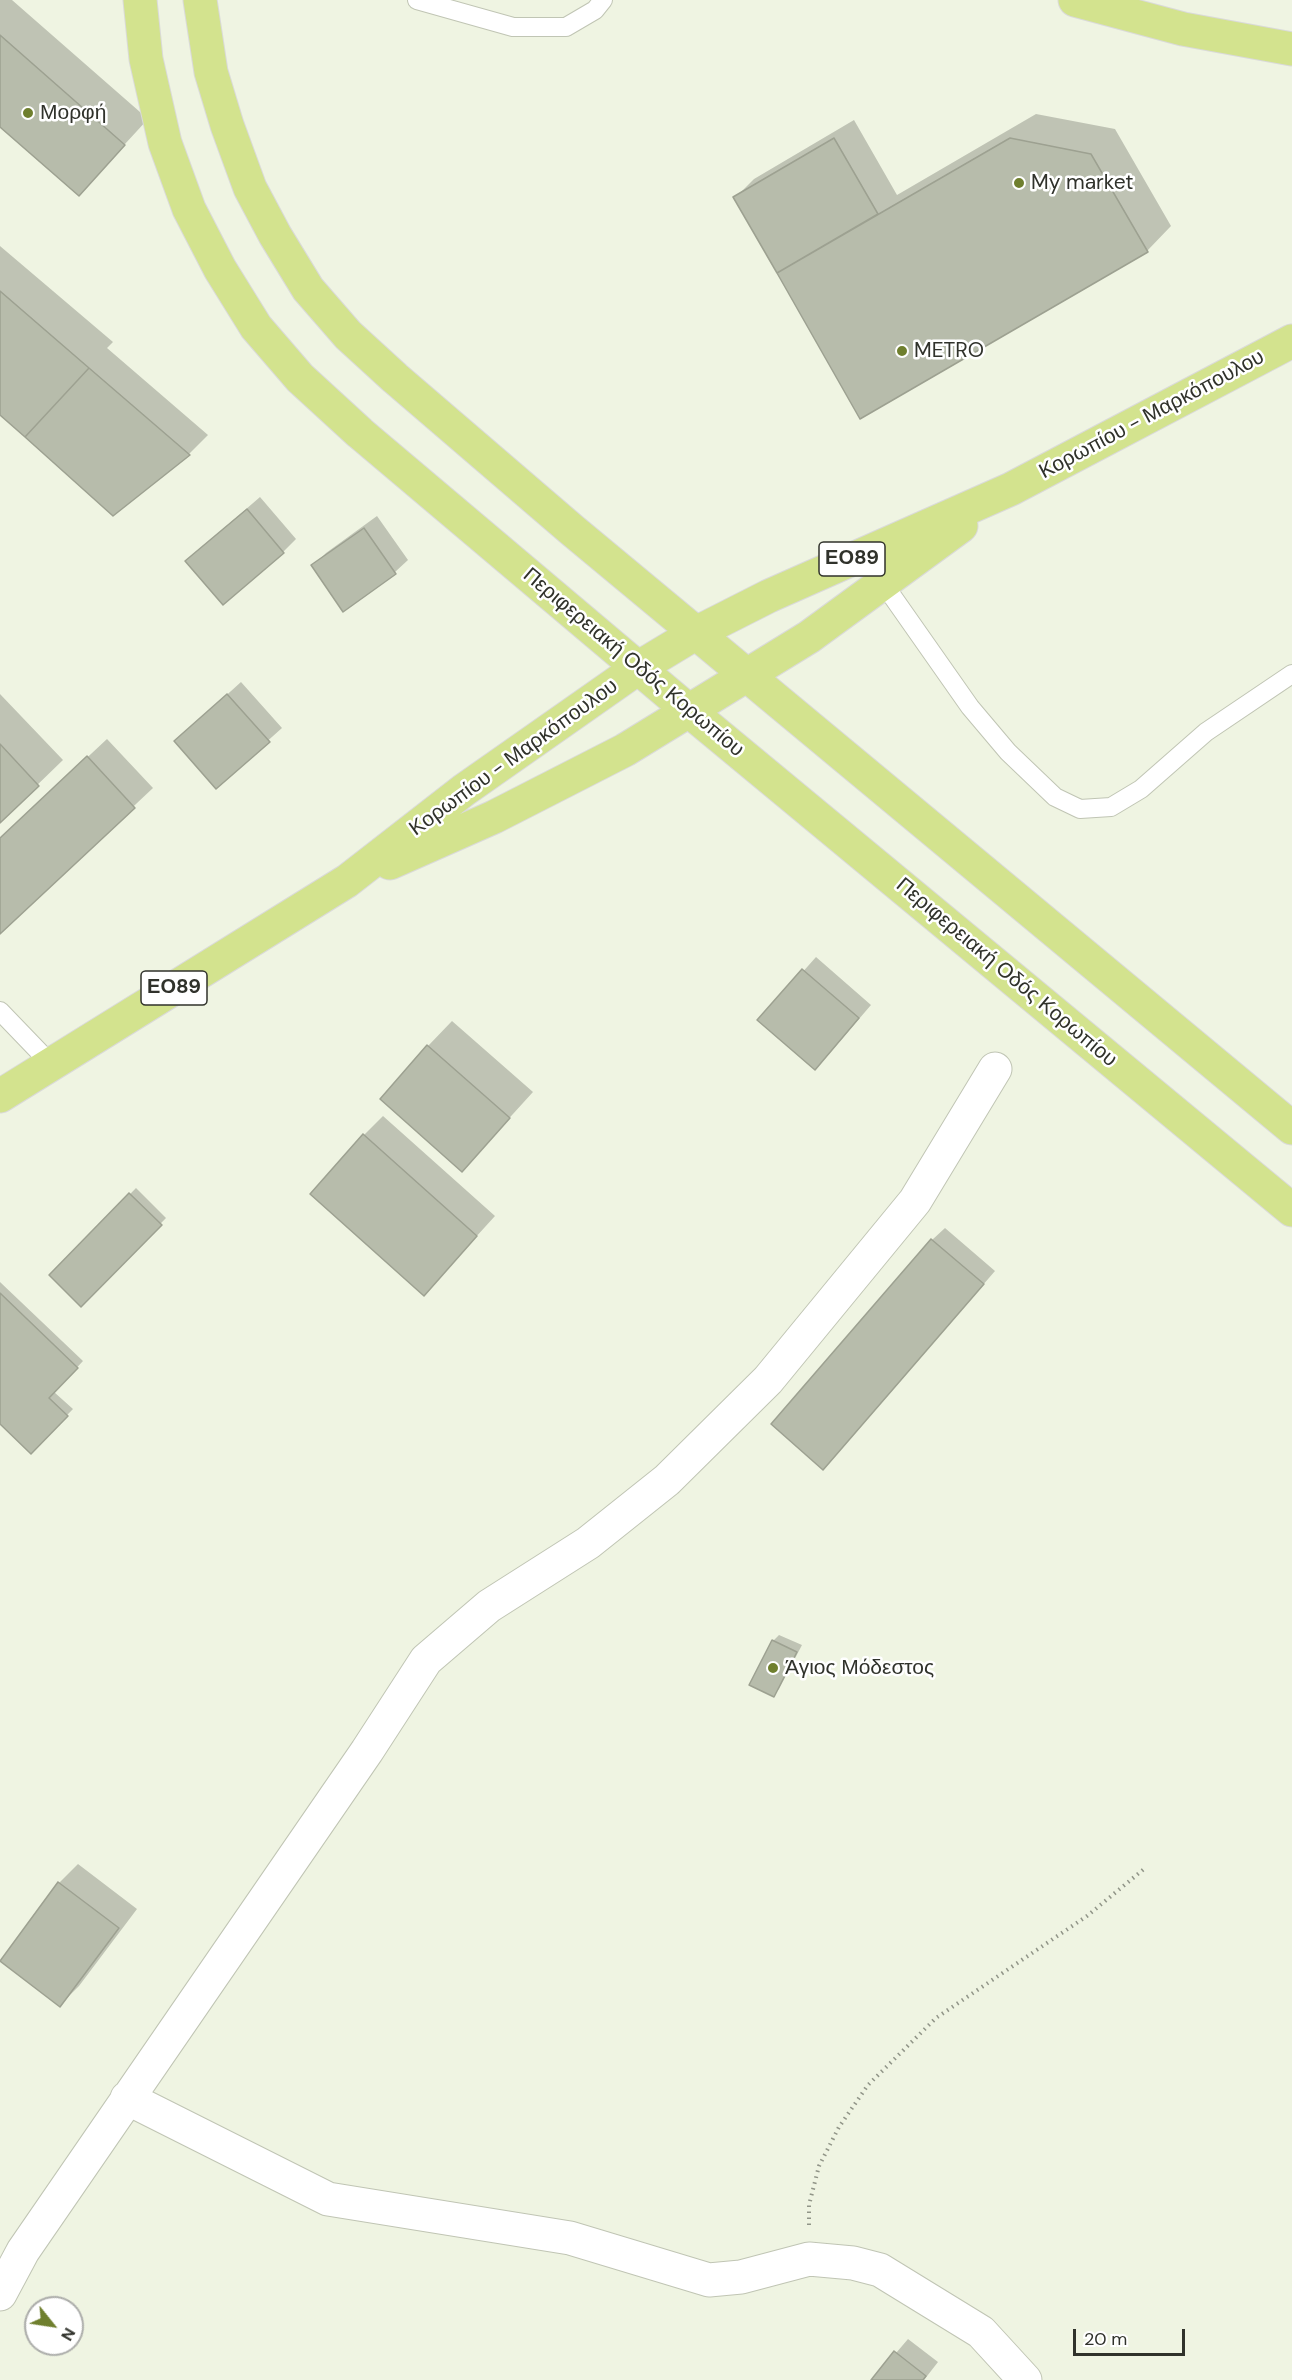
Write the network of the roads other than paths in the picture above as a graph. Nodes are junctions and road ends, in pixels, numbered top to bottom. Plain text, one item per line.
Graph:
1 (140, 0) edge
2 (200, 0) edge
3 (417, 0) edge
4 (603, 0) edge
5 (1075, 0) edge
6 (1292, 49) edge
7 (1292, 341) edge
8 (1011, 489) junction
9 (883, 583) junction
10 (696, 633) junction
11 (638, 668) junction
12 (1292, 674) edge
13 (747, 675) junction
14 (688, 710) junction
15 (347, 881) junction
16 (0, 1011) edge
17 (51, 1064) junction
18 (995, 1069) dead end
19 (0, 1096) edge
20 (1292, 1128) edge
21 (1292, 1210) edge
22 (127, 2098) junction
23 (11, 2246) edge
24 (0, 2294) edge
25 (1025, 2380) edge

1 - 11 main road, Περιφερειακή Οδός Κορωπίου
2 - 10 main road
3 - 4 lane
5 - 6 main road
7 - 8 main road, Κορωπίου - Μαρκόπουλου / ΕΟ89
8 - 9 main road, Κορωπίου - Μαρκόπουλου / ΕΟ89
8 - 10 main road, Κορωπίου - Μαρκόπουλου / ΕΟ89
9 - 12 lane
9 - 13 main road, Κορωπίου - Μαρκόπουλου / ΕΟ89
10 - 11 main road, Κορωπίου - Μαρκόπουλου / ΕΟ89
10 - 13 main road
11 - 14 main road, Περιφερειακή Οδός Κορωπίου
11 - 15 main road, Κορωπίου - Μαρκόπουλου / ΕΟ89
13 - 14 main road, Κορωπίου - Μαρκόπουλου / ΕΟ89
13 - 20 main road
14 - 15 main road, Κορωπίου - Μαρκόπουλου / ΕΟ89
14 - 21 main road, Περιφερειακή Οδός Κορωπίου
15 - 17 main road, Κορωπίου - Μαρκόπουλου / ΕΟ89
16 - 17 lane
17 - 19 main road, Κορωπίου - Μαρκόπουλου / ΕΟ89
18 - 22 street
22 - 23 street
22 - 25 street
23 - 24 street

